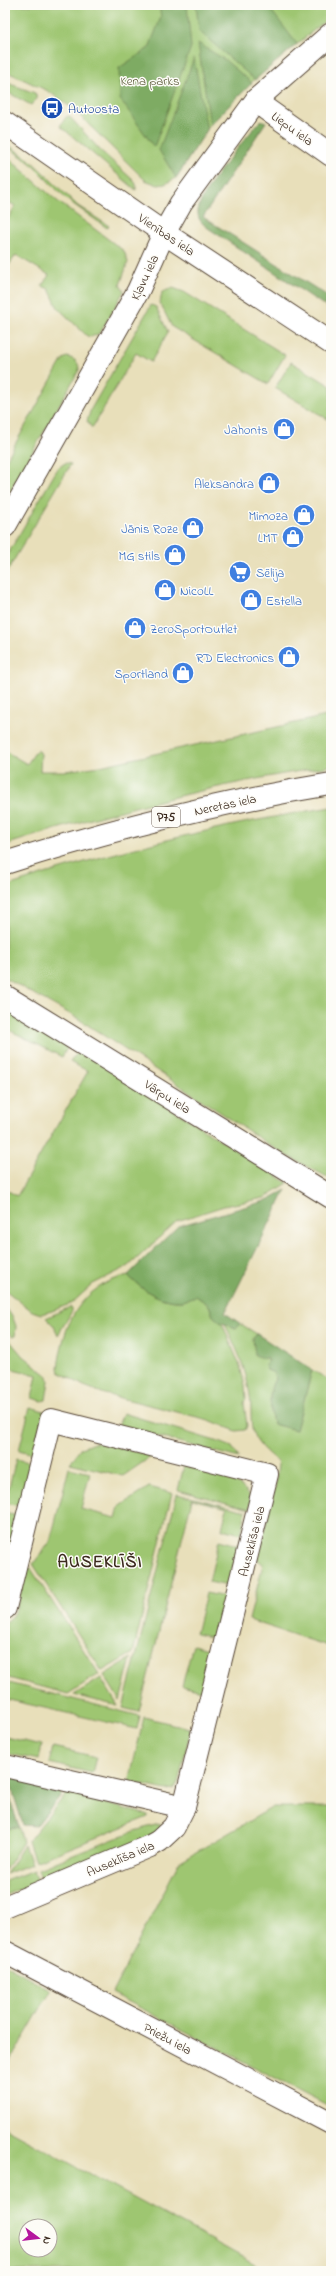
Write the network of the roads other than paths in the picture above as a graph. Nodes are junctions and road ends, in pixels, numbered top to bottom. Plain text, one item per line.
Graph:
1 (331, 34) edge
2 (258, 99) junction
3 (5, 123) edge
4 (331, 154) edge
5 (164, 232) junction
6 (331, 343) edge
7 (5, 526) edge
8 (331, 784) edge
9 (5, 864) edge
10 (5, 996) edge
11 (331, 1197) edge
12 (5, 1608) edge
13 (5, 1766) edge
14 (184, 1807) junction
15 (5, 1907) edge
16 (5, 1952) edge
17 (331, 2123) edge

1 - 2 street, Kļavu iela
2 - 4 street, Liepu iela
2 - 5 street, Kļavu iela
3 - 5 street, Vienības iela
5 - 6 street, Vienības iela
5 - 7 street, Kļavu iela
8 - 9 street, Neretas iela / P75
10 - 11 street, Vārpu iela
12 - 14 street, Auseklīša iela
13 - 14 street
14 - 15 street, Auseklīša iela
16 - 17 street, Priežu iela

